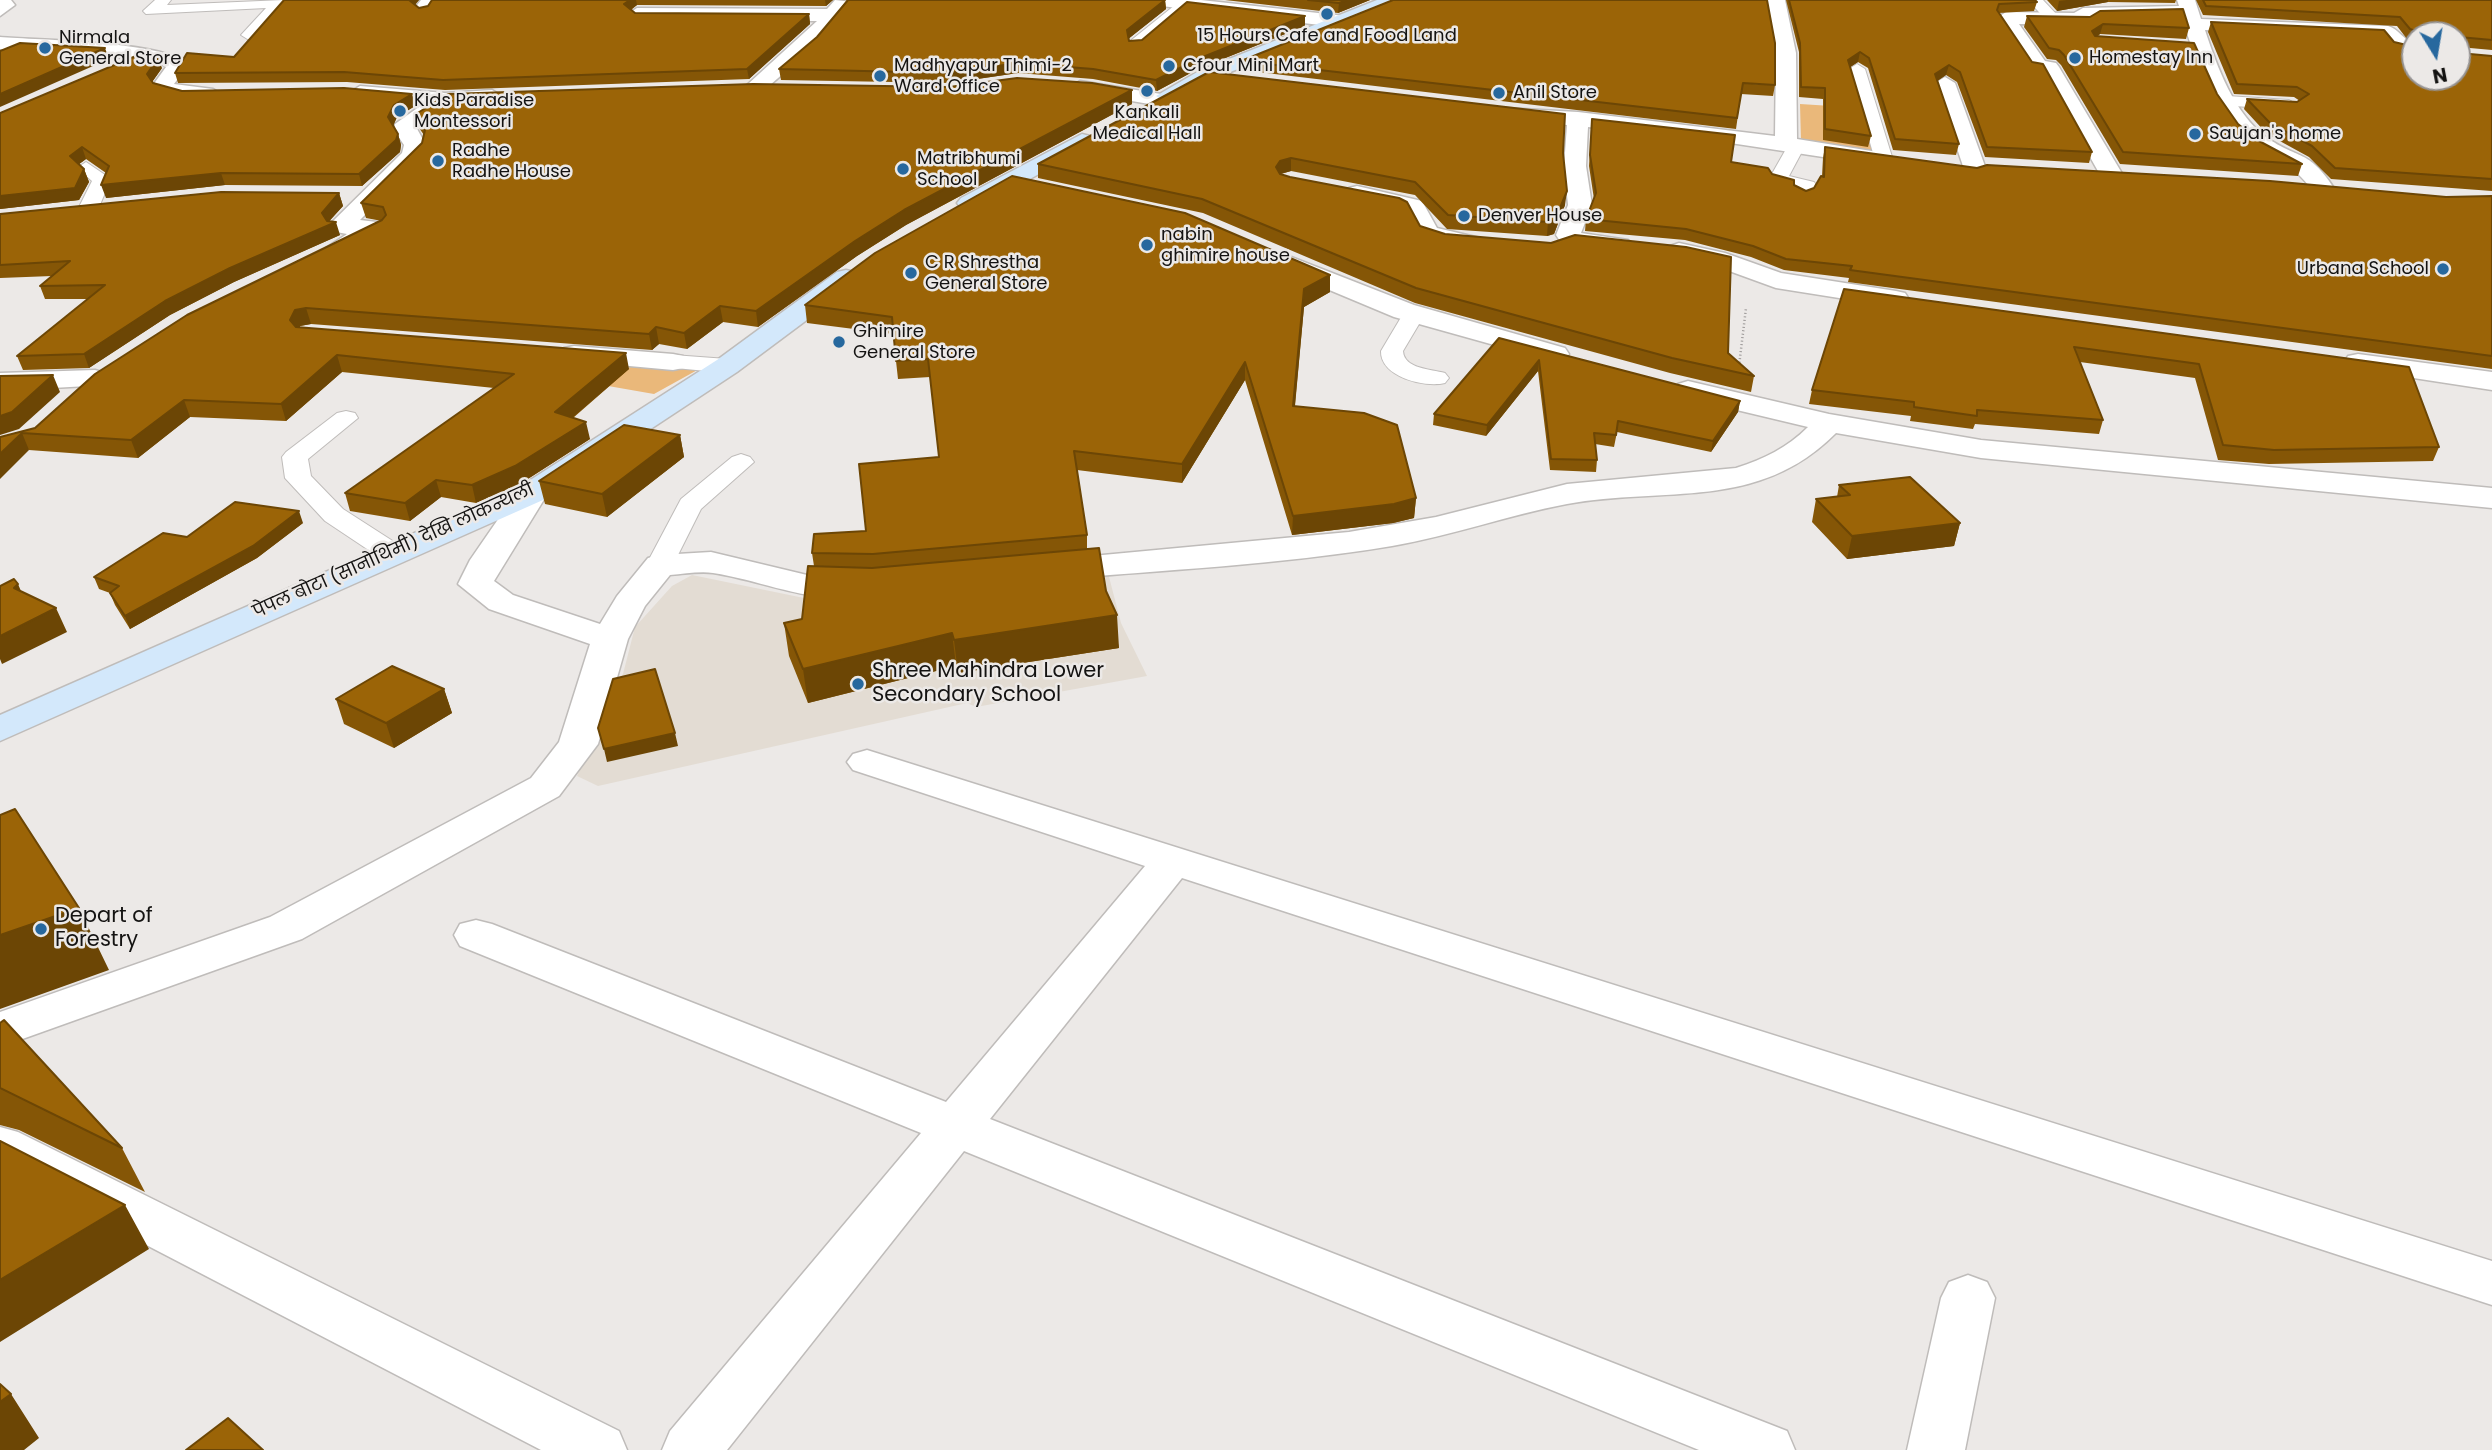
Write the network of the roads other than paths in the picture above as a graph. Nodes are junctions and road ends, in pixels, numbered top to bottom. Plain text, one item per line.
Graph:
1 (0, 0) edge
2 (164, 0) edge
3 (844, 0) edge
4 (1153, 0) edge
5 (1393, 0) edge
6 (1776, 0) edge
7 (2035, 0) edge
8 (282, 1) edge
9 (1185, 4) junction
10 (0, 10) edge
11 (2190, 12) edge
12 (637, 14) edge
13 (830, 15) junction
14 (2052, 18) junction
15 (1345, 22) junction
16 (248, 35) dead end
17 (0, 43) edge
18 (1135, 45) edge
19 (2177, 46) edge
20 (2401, 46) edge
21 (2203, 47) junction
22 (56, 48) junction
23 (145, 53) junction
24 (0, 59) edge
25 (110, 69) edge
26 (1857, 69) edge
27 (1206, 75) junction
28 (1246, 81) edge
29 (1945, 83) edge
30 (1055, 85) edge
31 (730, 88) edge
32 (755, 88) junction
33 (783, 88) edge
34 (335, 91) edge
35 (519, 94) edge
36 (238, 95) edge
37 (445, 99) junction
38 (1161, 100) junction
39 (2227, 101) junction
40 (2294, 105) edge
41 (1485, 109) edge
42 (1578, 118) junction
43 (1791, 145) junction
44 (1884, 160) junction
45 (1908, 162) edge
46 (1948, 166) edge
47 (86, 168) edge
48 (1975, 169) junction
49 (2003, 170) edge
50 (2084, 174) edge
51 (2111, 175) junction
52 (2136, 176) edge
53 (1009, 181) junction
54 (2294, 186) edge
55 (1333, 188) edge
56 (2322, 188) junction
57 (1050, 189) edge
58 (2348, 190) edge
59 (1803, 194) edge
60 (342, 195) dead end
61 (369, 196) junction
62 (116, 204) edge
63 (89, 206) junction
64 (62, 212) edge
65 (951, 213) edge
66 (1495, 244) edge
67 (1256, 249) edge
68 (316, 259) edge
69 (867, 262) edge
70 (1919, 302) edge
71 (1414, 314) junction
72 (548, 352) edge
73 (2339, 359) edge
74 (673, 362) joint
75 (1588, 363) edge
76 (727, 366) junction
77 (1437, 377) dead end
78 (2492, 381) edge
79 (0, 382) edge
80 (1662, 383) edge
81 (61, 410) edge
82 (346, 418) dead end
83 (1829, 423) junction
84 (741, 462) dead end
85 (532, 493) junction
86 (2492, 498) edge
87 (392, 553) junction
88 (660, 565) junction
89 (1015, 573) edge
90 (890, 586) edge
91 (610, 639) junction
92 (0, 729) edge
93 (867, 762) dead end
94 (1173, 860) junction
95 (476, 935) dead end
96 (0, 1030) edge
97 (956, 1126) junction
98 (0, 1146) edge
99 (2492, 1283) edge
100 (1968, 1298) dead end
101 (598, 1450) edge
102 (691, 1450) edge
103 (1766, 1450) edge
104 (1936, 1450) edge

1 - 10 street
2 - 8 lane
3 - 13 street
4 - 9 street
5 - 15 main road
6 - 43 street
7 - 14 lane
8 - 16 lane
9 - 15 street
9 - 18 lane
11 - 14 street
11 - 20 street
11 - 21 street
12 - 13 street
13 - 32 street
14 - 51 street
15 - 27 main road
17 - 22 street
19 - 21 lane
21 - 39 street
22 - 23 street
22 - 24 street
23 - 25 street
23 - 36 street
26 - 44 lane
27 - 28 street
27 - 38 main road
29 - 48 street
30 - 38 street
31 - 32 street
32 - 33 street
34 - 37 street
35 - 37 street
37 - 61 street
38 - 53 main road
39 - 40 lane
39 - 56 street
41 - 42 street
42 - 43 street
42 - 70 street
43 - 44 street
43 - 59 lane
44 - 45 street
46 - 48 street
47 - 63 lane
48 - 49 street
50 - 51 street
51 - 52 street
53 - 57 street
53 - 65 main road
54 - 56 street
55 - 66 street
56 - 58 street
60 - 61 street
61 - 68 street
62 - 63 street
63 - 64 street
67 - 71 street
69 - 76 main road, पेपल बोटा (सानोथिमी) देखि लोकन्थली
71 - 75 street
71 - 77 lane
72 - 74 street
73 - 78 street
74 - 76 lane
76 - 85 main road, पेपल बोटा (सानोथिमी) देखि लोकन्थली
79 - 81 street
80 - 83 street
82 - 87 lane
83 - 86 street
83 - 89 street
84 - 88 lane
85 - 87 main road, पेपल बोटा (सानोथिमी) देखि लोकन्थली
85 - 91 street
87 - 92 main road, पेपल बोटा (सानोथिमी) देखि लोकन्थली
88 - 90 street
88 - 91 street
91 - 96 street
93 - 94 street
94 - 97 street
94 - 99 street
95 - 97 street
97 - 102 street
97 - 103 street
98 - 101 street
100 - 104 street

